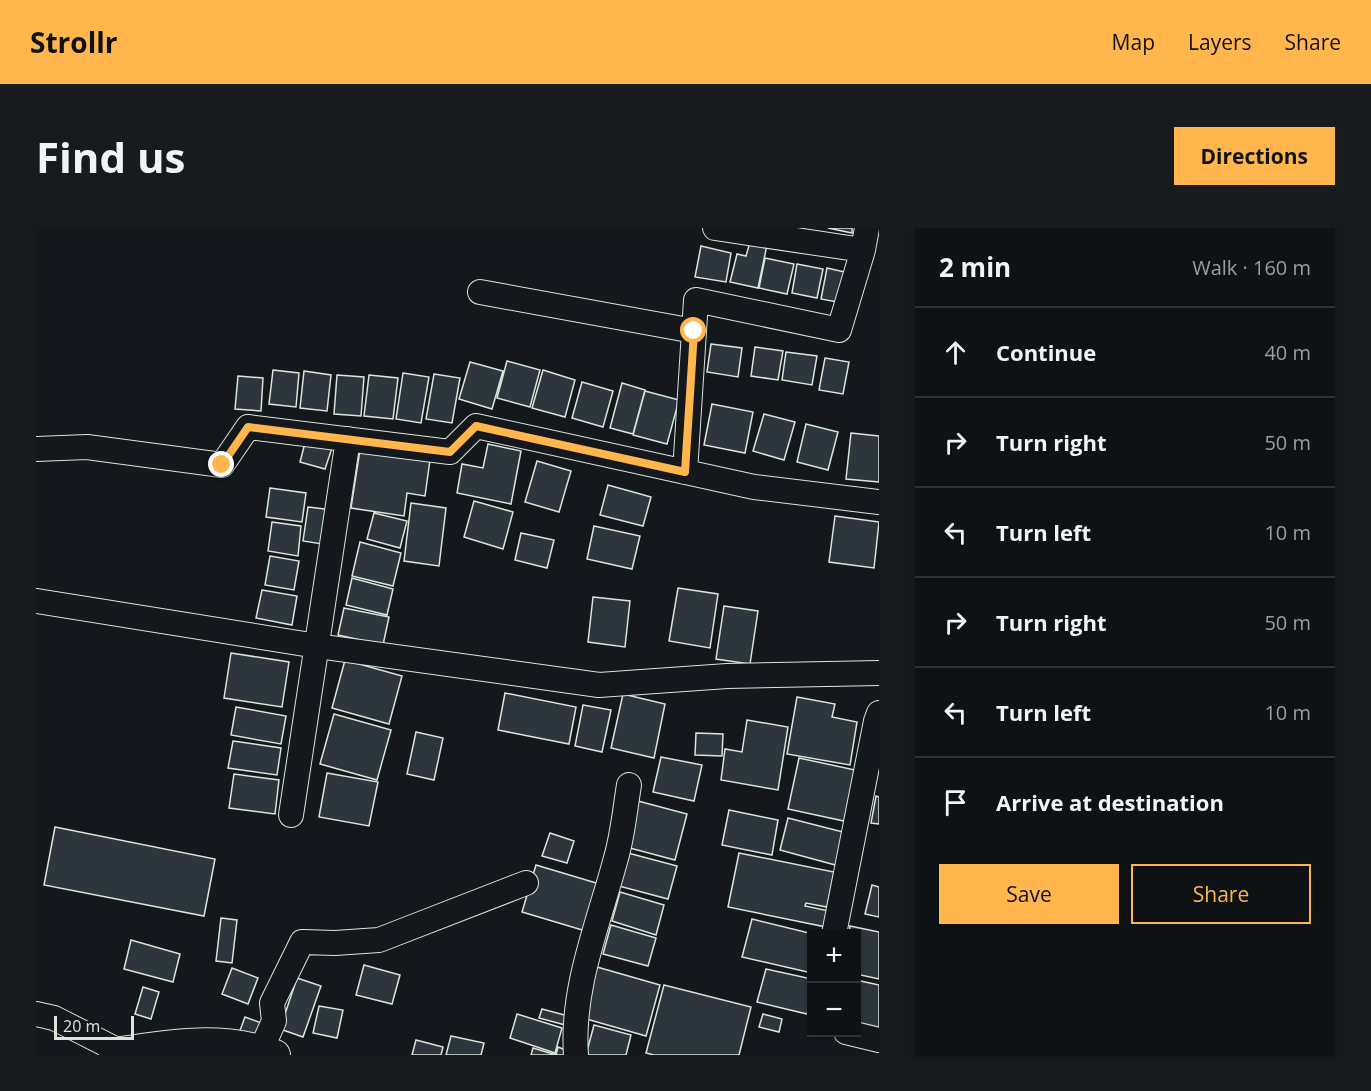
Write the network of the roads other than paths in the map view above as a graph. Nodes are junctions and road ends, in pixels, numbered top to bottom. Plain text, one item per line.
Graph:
1 (715, 228) edge
2 (865, 239) edge
3 (480, 292) dead end
4 (694, 331) junction
5 (348, 439) junction
6 (36, 449) edge
7 (685, 472) junction
8 (879, 502) edge
9 (36, 602) edge
10 (317, 645) junction
11 (879, 673) edge
12 (879, 713) edge
13 (629, 785) dead end
14 (291, 815) dead end
15 (526, 883) dead end
16 (835, 929) edge
17 (36, 1014) edge
18 (861, 1036) edge
19 (879, 1040) edge
20 (268, 1052) edge
21 (117, 1053) edge
22 (576, 1055) edge

1 - 2 street
2 - 4 street
3 - 4 street
4 - 7 street
5 - 6 street
5 - 7 street
5 - 10 street
7 - 8 street
9 - 10 street
10 - 11 street
10 - 14 street
12 - 16 street
13 - 22 street
15 - 20 street
17 - 21 street
18 - 19 street
20 - 21 street

